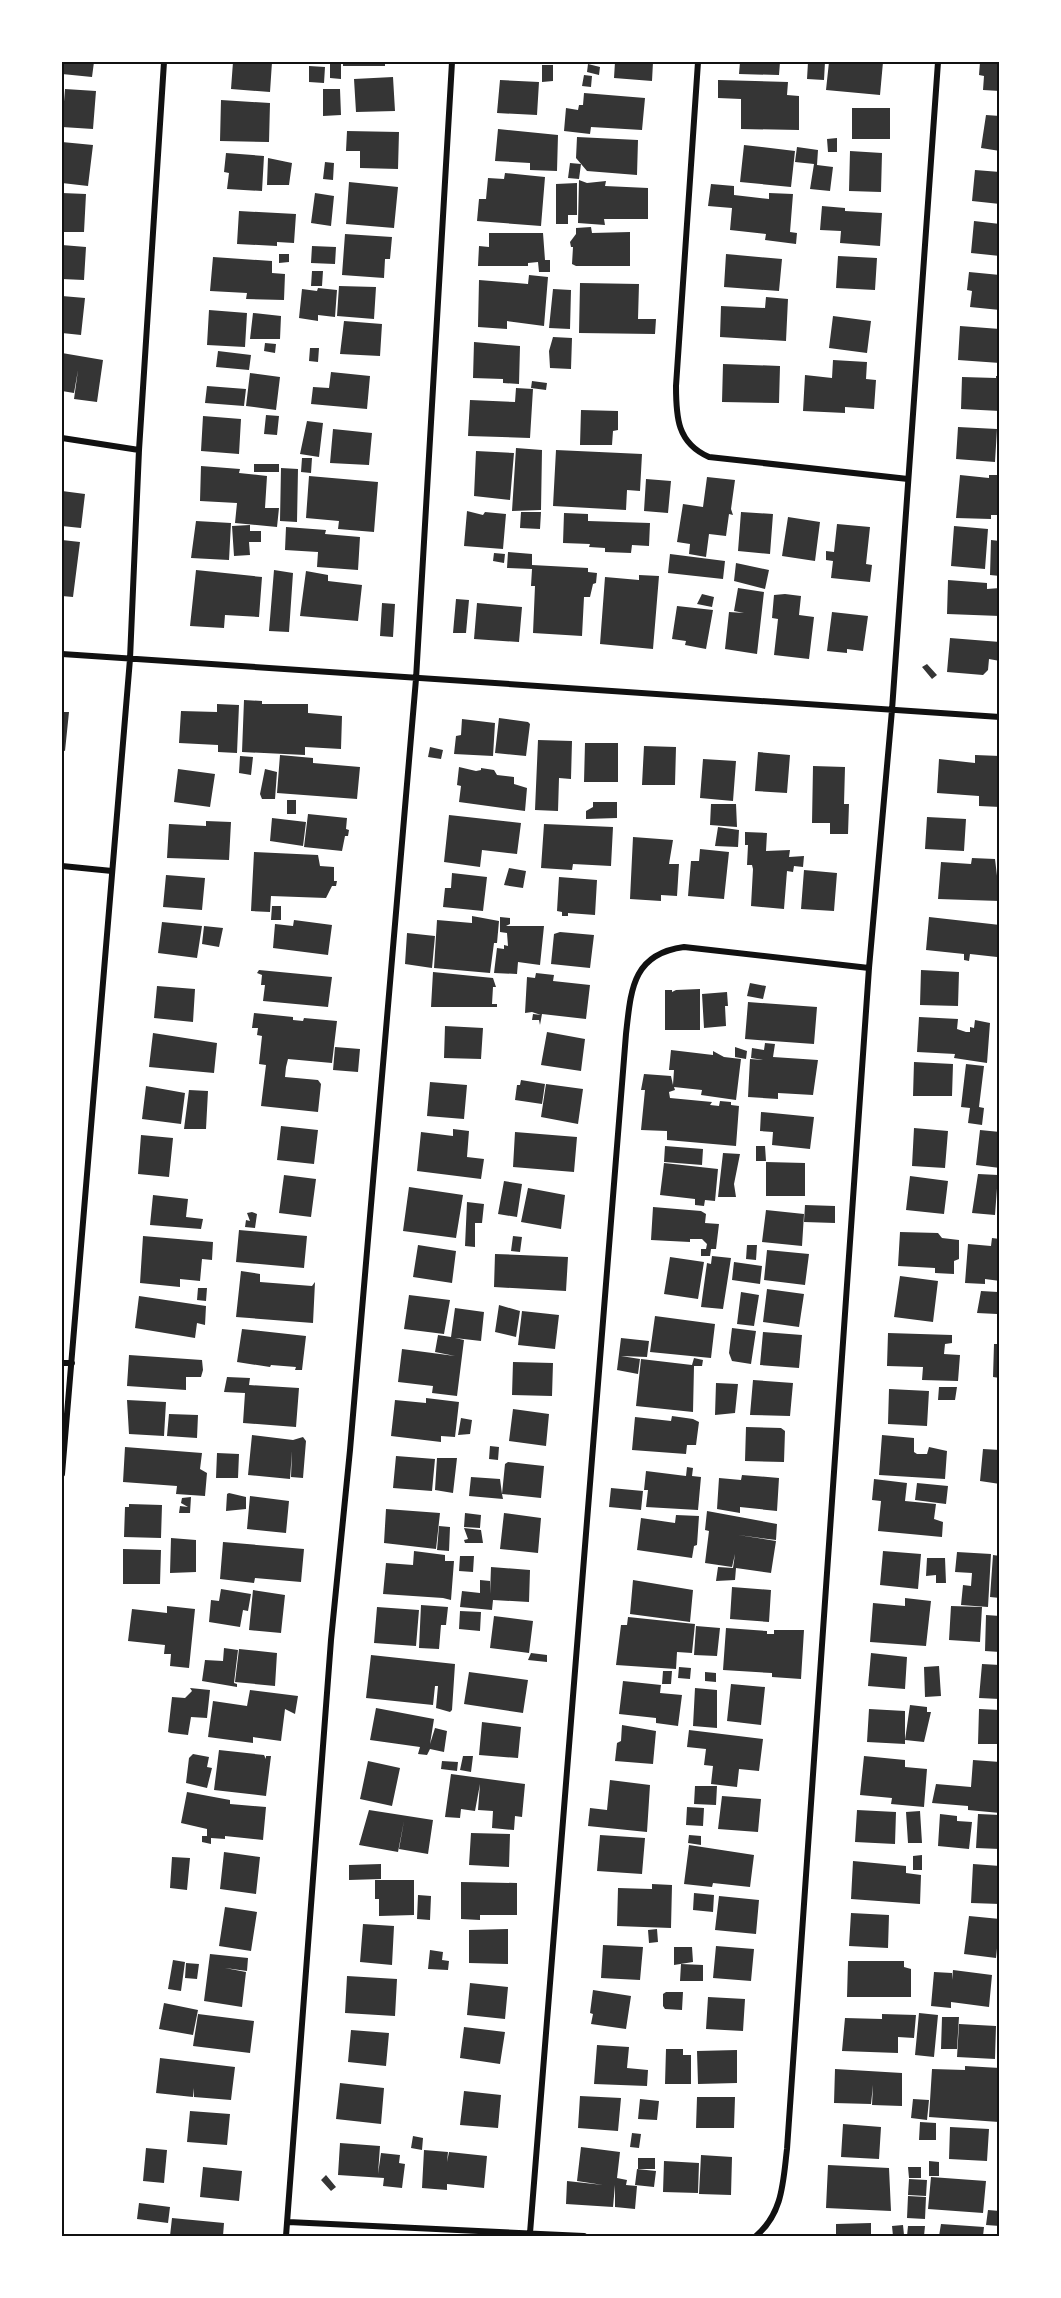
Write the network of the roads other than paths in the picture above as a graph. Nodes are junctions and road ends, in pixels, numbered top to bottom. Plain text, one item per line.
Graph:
1 (164, 62) edge
2 (452, 62) edge
3 (698, 62) edge
4 (938, 62) edge
5 (62, 438) edge
6 (139, 450) junction
7 (908, 479) junction
8 (62, 654) edge
9 (130, 659) junction
10 (416, 679) junction
11 (892, 710) junction
12 (999, 717) edge
13 (62, 866) edge
14 (112, 871) junction
15 (869, 968) junction
16 (62, 1363) edge
17 (72, 1363) junction
18 (62, 1474) edge
19 (288, 2222) junction
20 (530, 2233) junction
21 (286, 2236) edge
22 (584, 2236) edge
23 (756, 2236) edge

1 - 6 street
2 - 10 street
3 - 7 street
4 - 7 street
5 - 6 street
6 - 9 street
7 - 11 street
8 - 9 street
9 - 10 street
9 - 14 street
10 - 11 street
10 - 19 street
11 - 12 street
11 - 15 street
13 - 14 street
14 - 17 street
15 - 20 street
15 - 23 street
16 - 17 street
17 - 18 street
19 - 20 street
19 - 21 street
20 - 22 street

